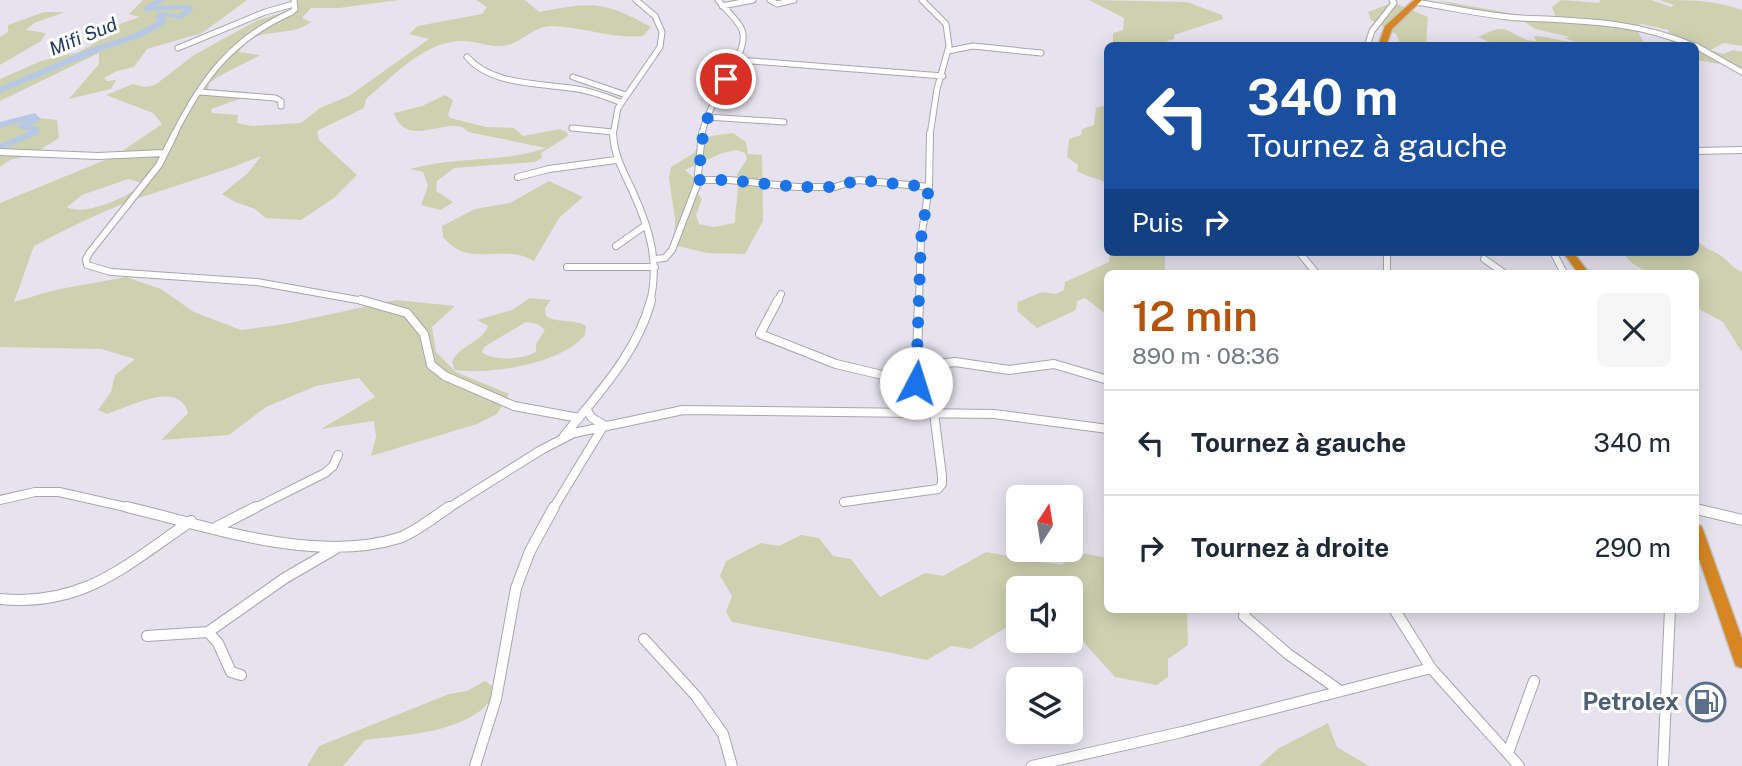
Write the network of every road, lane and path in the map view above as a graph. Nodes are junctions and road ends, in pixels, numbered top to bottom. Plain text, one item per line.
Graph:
1 (636, 0) edge
2 (753, 0) edge
3 (770, 0) edge
4 (794, 0) edge
5 (1392, 0) edge
6 (1416, 1) edge
7 (294, 2) edge
8 (927, 2) edge
9 (720, 3) edge
10 (1368, 42) edge
11 (1383, 42) edge
12 (1686, 42) edge
13 (178, 48) dead end
14 (1699, 48) edge
15 (948, 51) junction
16 (1041, 53) dead end
17 (467, 57) dead end
18 (739, 60) junction
19 (1742, 72) edge
20 (943, 76) junction
21 (573, 77) dead end
22 (200, 92) junction
23 (626, 95) junction
24 (620, 102) junction
25 (281, 106) dead end
26 (707, 117) junction
27 (784, 122) dead end
28 (572, 128) dead end
29 (613, 132) junction
30 (1742, 149) edge
31 (1699, 151) edge
32 (0, 152) edge
33 (164, 153) junction
34 (616, 160) junction
35 (518, 177) dead end
36 (698, 180) junction
37 (929, 187) junction
38 (646, 225) junction
39 (616, 246) dead end
40 (1302, 256) edge
41 (1571, 256) edge
42 (1485, 259) dead end
43 (655, 263) junction
44 (567, 267) dead end
45 (1314, 270) edge
46 (1500, 270) edge
47 (1582, 270) edge
48 (781, 294) dead end
49 (940, 364) dead end
50 (1104, 379) edge
51 (916, 383) junction
52 (586, 409) junction
53 (930, 412) junction
54 (579, 418) junction
55 (604, 425) junction
56 (1104, 428) edge
57 (563, 438) junction
58 (338, 455) dead end
59 (0, 500) edge
60 (844, 502) dead end
61 (1699, 510) edge
62 (1742, 520) edge
63 (191, 521) junction
64 (217, 527) junction
65 (1699, 539) edge
66 (335, 549) junction
67 (0, 599) edge
68 (1245, 613) edge
69 (1397, 613) edge
70 (1670, 613) edge
71 (208, 632) junction
72 (147, 636) dead end
73 (644, 639) dead end
74 (1742, 661) edge
75 (1431, 668) junction
76 (241, 675) dead end
77 (1534, 681) dead end
78 (1339, 690) junction
79 (1508, 753) junction
80 (475, 766) edge
81 (732, 766) edge
82 (1032, 766) edge
83 (1520, 766) edge
84 (1663, 766) edge

1 - 23 street
2 - 9 street
3 - 4 street
5 - 10 street
6 - 11 highway
6 - 12 street
7 - 13 street
7 - 22 street
8 - 15 street
9 - 18 street
14 - 19 street
15 - 16 street
15 - 20 street
17 - 24 street
18 - 20 street
18 - 26 street
20 - 37 street
21 - 23 street
22 - 25 street
22 - 33 street
23 - 24 street
24 - 29 street
26 - 27 street
26 - 36 street
28 - 29 street
29 - 34 street
30 - 31 street
32 - 33 street
33 - 54 street
34 - 35 street
34 - 38 street
36 - 37 street
36 - 43 street
37 - 51 street
38 - 39 street
38 - 43 street
40 - 45 street
41 - 47 highway
42 - 46 street
43 - 44 street
43 - 52 street
48 - 51 street
49 - 50 street
51 - 53 street
52 - 54 street
52 - 55 street
53 - 55 street
53 - 56 street
53 - 60 street
54 - 57 street
55 - 57 street
55 - 80 street
57 - 66 street
58 - 64 street
59 - 63 street
61 - 62 street
63 - 64 street
63 - 67 street
64 - 66 street
65 - 74 highway
66 - 71 street
68 - 78 street
69 - 75 street
70 - 84 street
71 - 72 street
71 - 76 street
73 - 81 street
75 - 78 street
75 - 79 street
77 - 79 street
78 - 82 street
79 - 83 street

